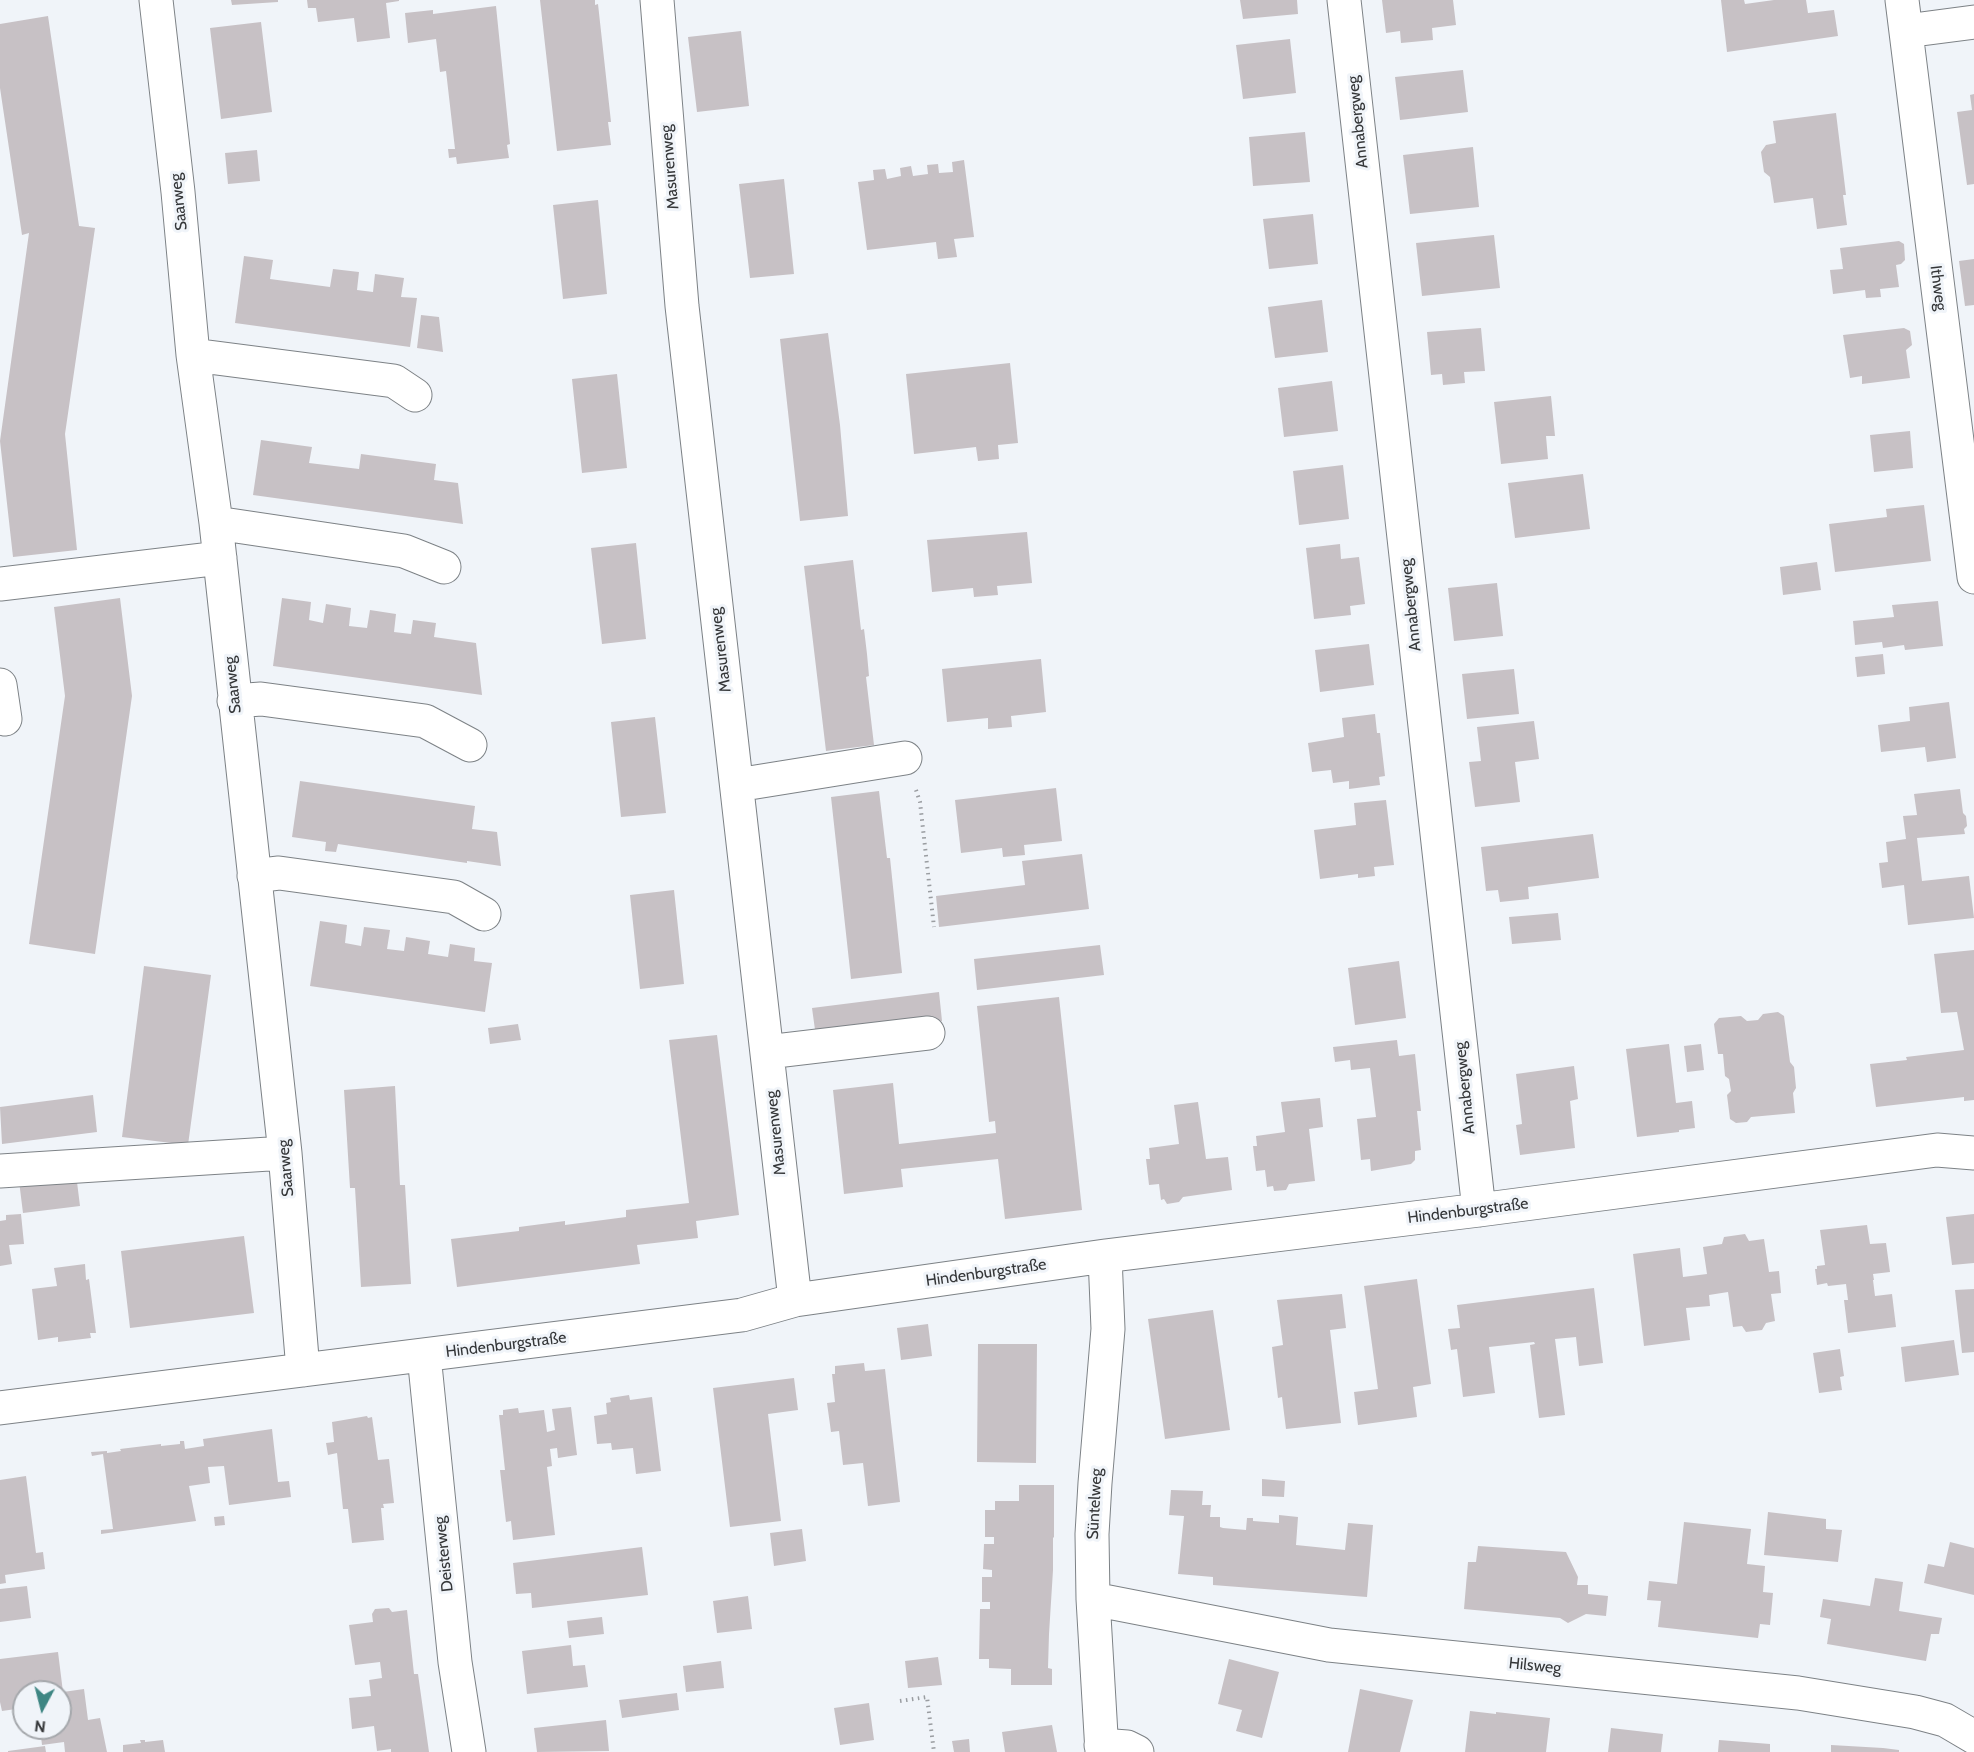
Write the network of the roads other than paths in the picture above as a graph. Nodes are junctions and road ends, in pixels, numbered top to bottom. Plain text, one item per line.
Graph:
1 (156, 0) edge
2 (657, 0) edge
3 (1344, 0) edge
4 (1904, 16) edge
5 (1974, 22) edge
6 (193, 356) junction
7 (415, 395) dead end
8 (1968, 488) edge
9 (216, 523) junction
10 (220, 558) junction
11 (444, 567) dead end
12 (1974, 577) edge
13 (0, 584) edge
14 (0, 685) edge
15 (234, 701) junction
16 (5, 719) dead end
17 (470, 745) dead end
18 (905, 758) road end
19 (737, 785) junction
20 (254, 876) junction
21 (484, 914) dead end
22 (928, 1033) dead end
23 (767, 1052) junction
24 (285, 1153) junction
25 (1974, 1153) edge
26 (0, 1171) edge
27 (1479, 1210) junction
28 (1105, 1256) junction
29 (795, 1300) junction
30 (424, 1355) junction
31 (303, 1370) junction
32 (0, 1408) edge
33 (1094, 1599) junction
34 (1974, 1737) edge
35 (1102, 1748) edge
36 (469, 1752) edge
37 (1137, 1752) edge

1 - 6 street, Saarweg
2 - 19 street, Masurenweg
3 - 27 street, Annabergweg
4 - 5 street
4 - 8 street, Ithweg
6 - 7 street
6 - 9 street, Saarweg
8 - 12 street, Ithweg
9 - 10 street, Saarweg
9 - 11 street
10 - 13 street
10 - 15 street, Saarweg
14 - 16 street
15 - 17 street
15 - 20 street, Saarweg
18 - 19 street
19 - 23 street, Masurenweg
20 - 21 street
20 - 24 street, Saarweg
22 - 23 street
23 - 29 street, Masurenweg
24 - 26 street
24 - 31 street, Saarweg
25 - 27 street, Hindenburgstraße
27 - 28 street, Hindenburgstraße
28 - 29 street, Hindenburgstraße
28 - 33 street, Süntelweg
29 - 30 street, Hindenburgstraße
30 - 31 street, Hindenburgstraße
30 - 36 street, Deisterweg
31 - 32 street, Hindenburgstraße
33 - 34 street, Hilsweg
33 - 35 street, Süntelweg
35 - 37 street

